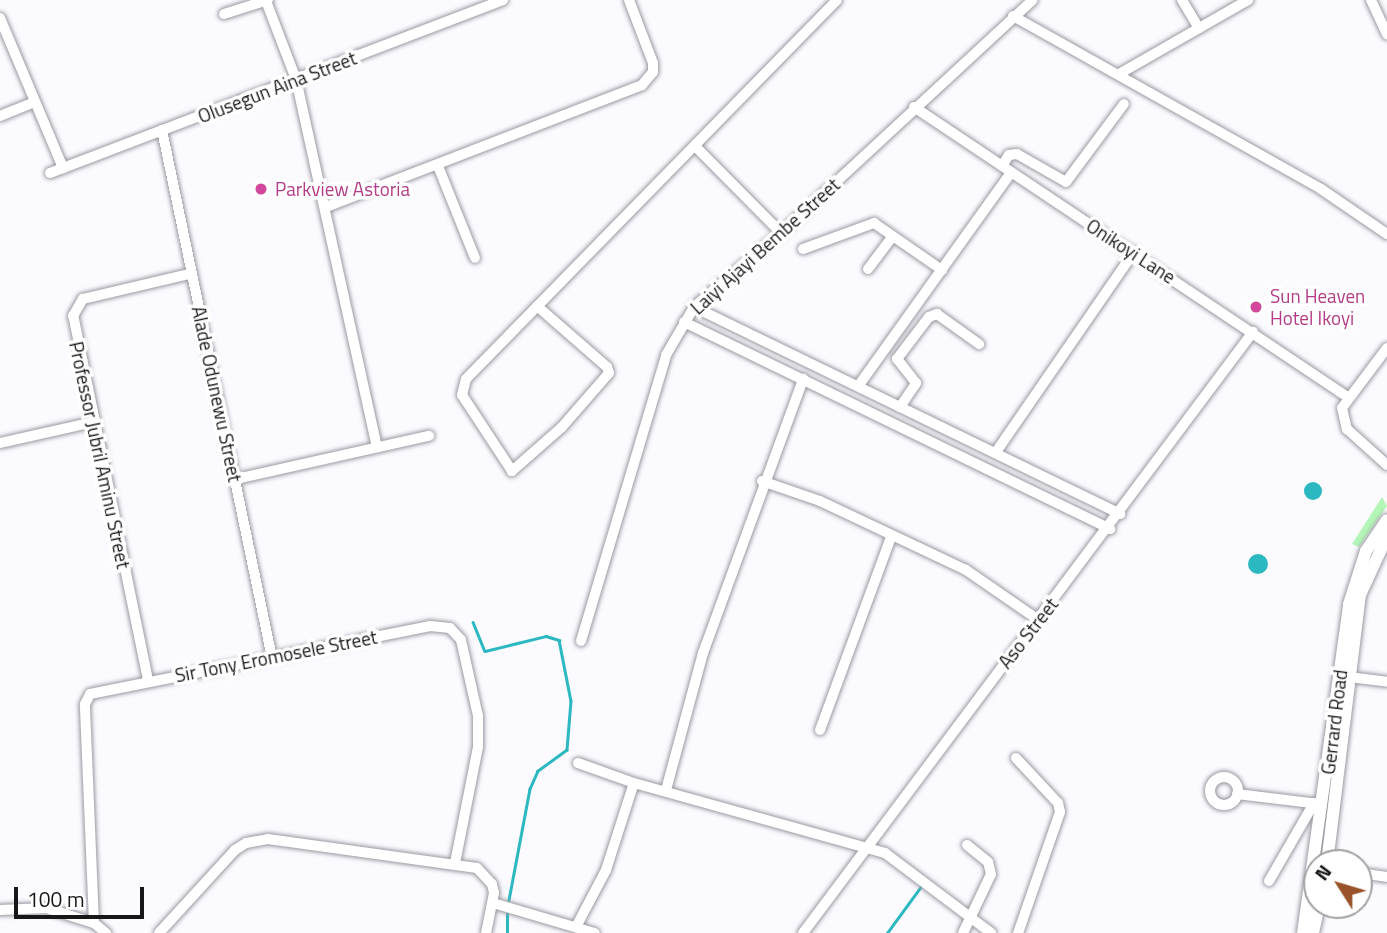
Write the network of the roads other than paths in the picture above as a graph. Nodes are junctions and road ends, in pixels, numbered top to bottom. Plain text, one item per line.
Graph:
1 (267, 0) edge
2 (503, 0) edge
3 (629, 0) edge
4 (837, 0) edge
5 (1032, 0) edge
6 (1182, 0) edge
7 (1247, 0) edge
8 (1371, 0) edge
9 (224, 14) dead end
10 (1013, 16) junction
11 (0, 18) edge
12 (1199, 28) junction
13 (1387, 35) edge
14 (1119, 74) junction
15 (296, 79) junction
16 (32, 103) junction
17 (1124, 104) dead end
18 (914, 107) junction
19 (0, 116) edge
20 (162, 130) junction
21 (696, 147) junction
22 (438, 166) junction
23 (1002, 166) junction
24 (63, 168) junction
25 (50, 173) dead end
26 (1012, 173) junction
27 (326, 206) junction
28 (781, 233) junction
29 (1387, 234) edge
30 (893, 236) junction
31 (803, 249) dead end
32 (1134, 252) junction
33 (475, 258) dead end
34 (868, 269) dead end
35 (942, 270) junction
36 (190, 274) junction
37 (537, 306) junction
38 (694, 307) junction
39 (684, 322) junction
40 (1253, 332) junction
41 (979, 344) dead end
42 (1387, 348) edge
43 (803, 379) junction
44 (859, 385) junction
45 (1346, 396) junction
46 (900, 407) junction
47 (93, 422) junction
48 (429, 436) dead end
49 (0, 443) edge
50 (377, 447) junction
51 (996, 452) junction
52 (1387, 465) edge
53 (236, 479) junction
54 (762, 481) junction
55 (1119, 514) junction
56 (1387, 520) edge
57 (1110, 528) junction
58 (1387, 536) edge
59 (891, 537) junction
60 (1037, 620) junction
61 (581, 642) dead end
62 (272, 658) junction
63 (1349, 677) junction
64 (148, 680) junction
65 (1387, 682) edge
66 (820, 730) dead end
67 (1016, 758) dead end
68 (578, 763) dead end
69 (634, 783) junction
70 (666, 790) junction
71 (1237, 794) dead end
72 (1319, 804) junction
73 (967, 845) dead end
74 (866, 847) junction
75 (1329, 849) edge
76 (455, 863) junction
77 (1269, 881) dead end
78 (493, 903) junction
79 (0, 910) edge
80 (974, 918) junction
81 (94, 923) junction
82 (576, 927) junction
83 (106, 933) edge
84 (159, 933) edge
85 (486, 933) edge
86 (595, 933) edge
87 (803, 933) edge
88 (963, 933) edge
89 (991, 933) edge
90 (1018, 933) edge
91 (1303, 933) edge

1 - 9 street
1 - 15 street
2 - 15 street, Olusegun Aina Street
3 - 22 street
4 - 21 street
5 - 10 street, Laiyi Ajayi Bembe Street
6 - 12 street
7 - 12 street
8 - 13 street
10 - 14 street
10 - 18 street, Laiyi Ajayi Bembe Street
11 - 16 street
12 - 14 street
14 - 29 street
15 - 20 street, Olusegun Aina Street
15 - 27 street
16 - 19 street
16 - 24 street
17 - 23 street
18 - 23 street, Onikoyi Lane
18 - 28 street, Laiyi Ajayi Bembe Street
20 - 24 street, Olusegun Aina Street
20 - 36 street, Alade Odunewu Street
21 - 28 street
21 - 37 street
22 - 27 street
22 - 33 street
23 - 26 street, Onikoyi Lane
24 - 25 street, Olusegun Aina Street
26 - 32 street, Onikoyi Lane
26 - 35 street
27 - 50 street
28 - 38 street, Laiyi Ajayi Bembe Street
30 - 31 street
30 - 34 street
30 - 35 street
32 - 40 street, Onikoyi Lane
32 - 51 street
35 - 44 street
36 - 47 street, Professor Jubril Aminu Street
36 - 53 street, Alade Odunewu Street
37 - 37 street
38 - 39 street, Laiyi Ajayi Bembe Street
38 - 44 street
39 - 43 street
39 - 61 street, Laiyi Ajayi Bembe Street
40 - 45 street, Onikoyi Lane
40 - 55 street, Aso Street
41 - 46 street
42 - 45 street
43 - 54 street
43 - 57 street
44 - 46 street
45 - 52 street
46 - 51 street
47 - 49 street
47 - 64 street, Professor Jubril Aminu Street
48 - 50 street
50 - 53 street
51 - 55 street
53 - 62 street, Alade Odunewu Street
54 - 59 street
54 - 70 street
55 - 57 street, Aso Street
56 - 72 main road, Gerrard Road
57 - 60 street, Aso Street
58 - 63 main road
59 - 60 street
59 - 66 street
60 - 74 street, Aso Street
62 - 64 street, Sir Tony Eromosele Street
62 - 76 street, Sir Tony Eromosele Street
63 - 65 street
63 - 75 main road
64 - 81 street, Sir Tony Eromosele Street
67 - 90 street
68 - 69 street
69 - 70 street
69 - 82 street
70 - 74 street
71 - 72 street
72 - 77 street
72 - 91 main road, Gerrard Road
73 - 80 street
74 - 80 street
74 - 87 street, Aso Street
76 - 78 street
76 - 84 street
78 - 82 street
78 - 85 street
79 - 81 street
80 - 88 street
80 - 89 street
81 - 83 street
82 - 86 street

